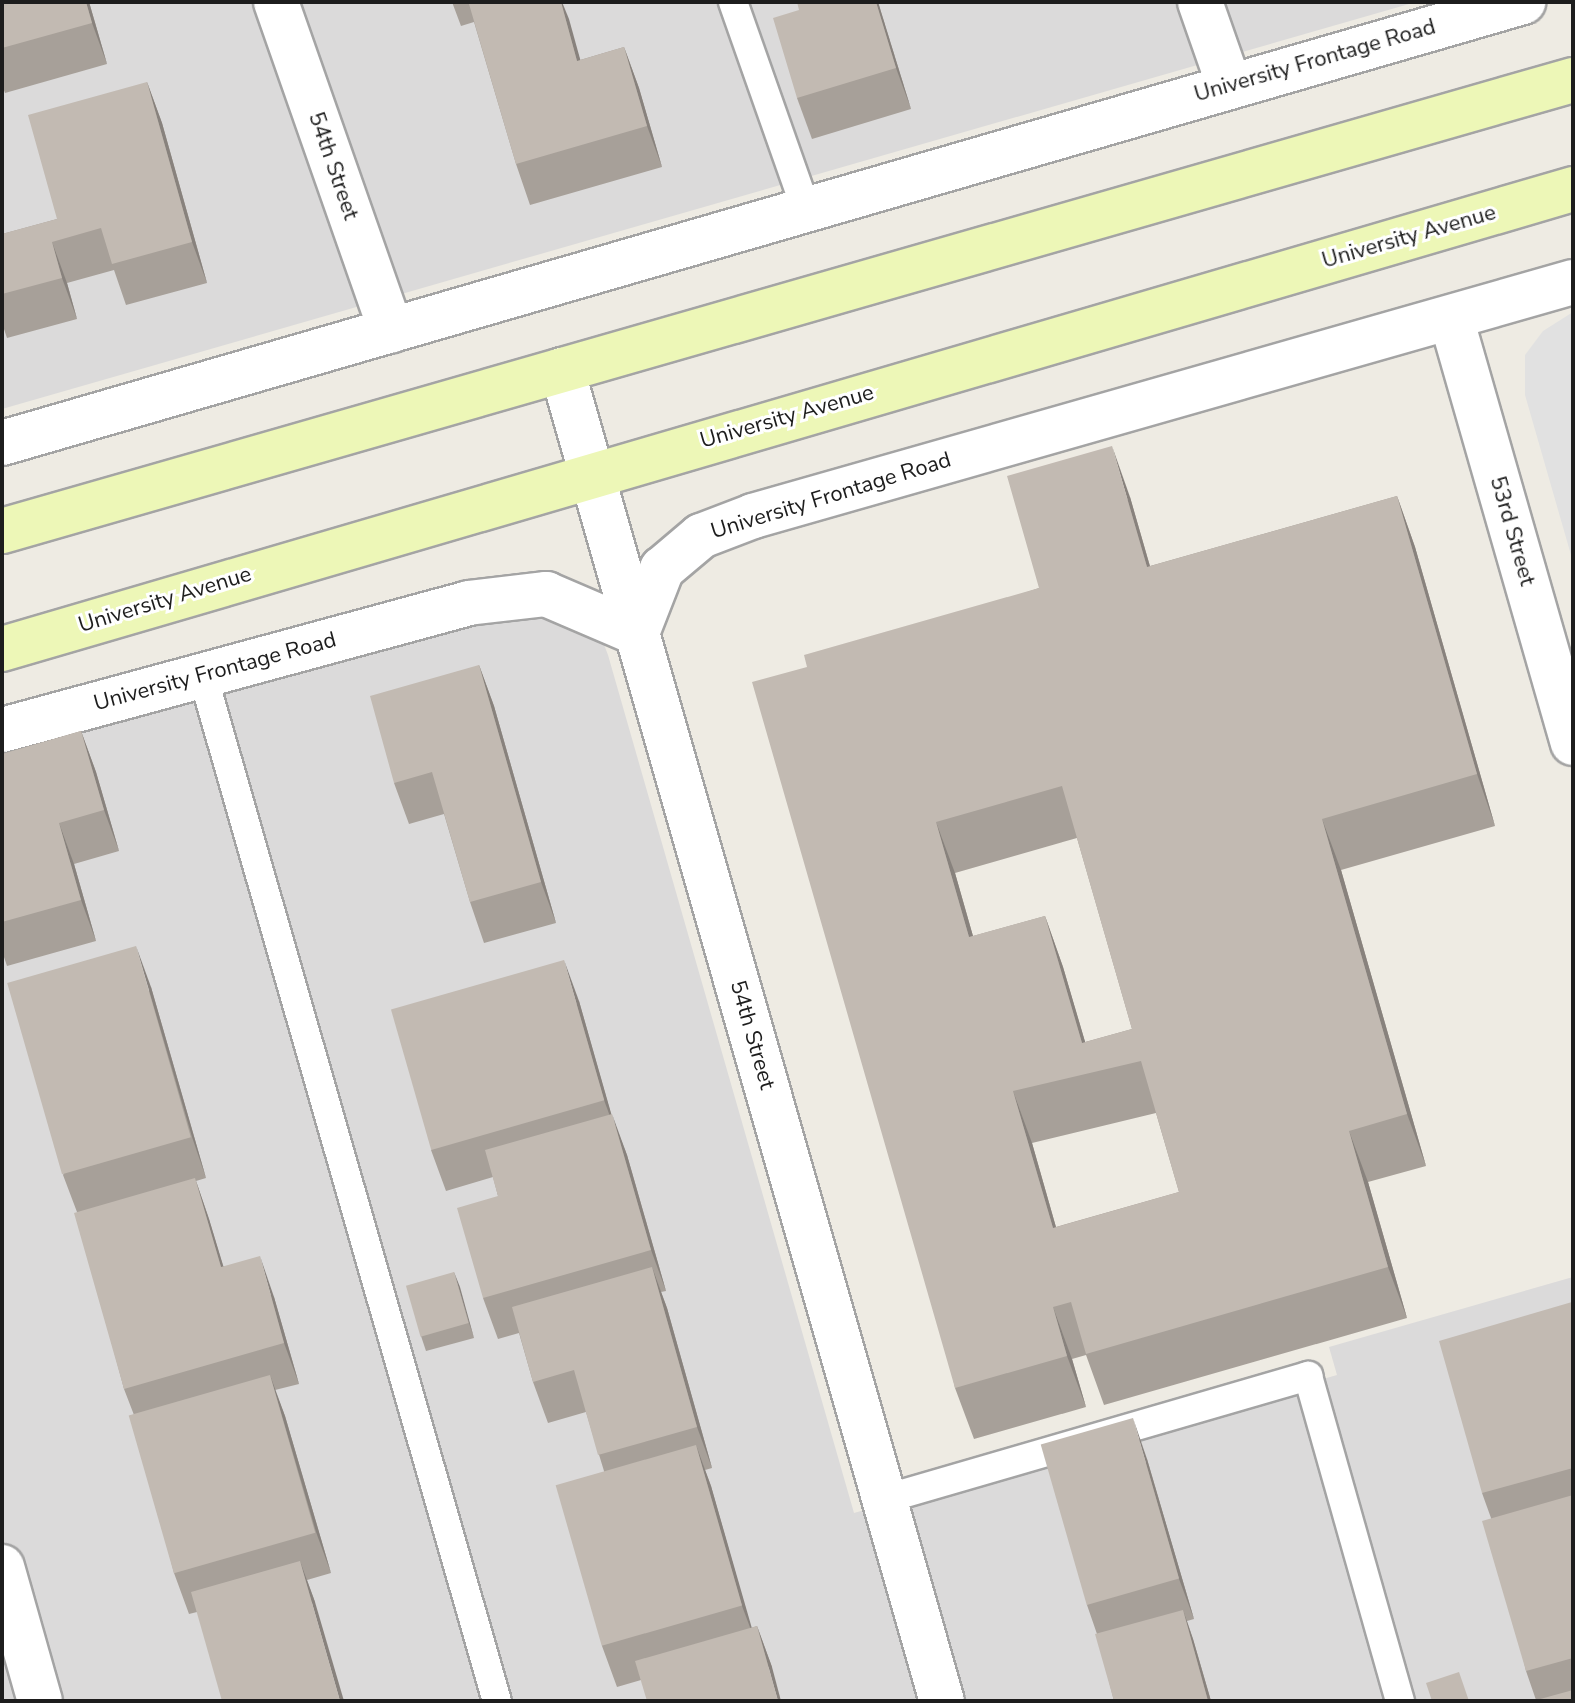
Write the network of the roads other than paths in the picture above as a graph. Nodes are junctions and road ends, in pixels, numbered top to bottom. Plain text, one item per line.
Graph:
1 (276, 2) edge
2 (733, 2) edge
3 (1200, 2) edge
4 (1523, 2) edge
5 (1573, 80) edge
6 (1229, 85) junction
7 (1573, 189) edge
8 (806, 209) junction
9 (1573, 282) edge
10 (1451, 318) junction
11 (391, 330) junction
12 (562, 370) junction
13 (2, 443) edge
14 (590, 473) junction
15 (2, 531) edge
16 (637, 633) junction
17 (2, 649) edge
18 (203, 676) junction
19 (2, 730) edge
20 (1573, 743) edge
21 (885, 1499) junction
22 (2, 1567) edge
23 (40, 1701) edge
24 (497, 1701) edge
25 (942, 1701) edge
26 (1400, 1701) edge

1 - 11 street, 54th Street
2 - 8 lane
3 - 6 street
4 - 6 street, University Frontage Road
5 - 12 main road
6 - 8 street, University Frontage Road
7 - 14 main road, University Avenue
8 - 11 street, University Frontage Road
9 - 10 street, University Frontage Road
10 - 16 street, University Frontage Road
10 - 20 street, 53rd Street
11 - 13 street, University Frontage Road
12 - 14 street, 54th Street
12 - 15 main road
14 - 16 street, 54th Street
14 - 17 main road, University Avenue
16 - 18 street, University Frontage Road
16 - 21 street, 54th Street
18 - 19 street, University Frontage Road
18 - 24 lane
21 - 25 street, 54th Street
21 - 26 lane
22 - 23 street

